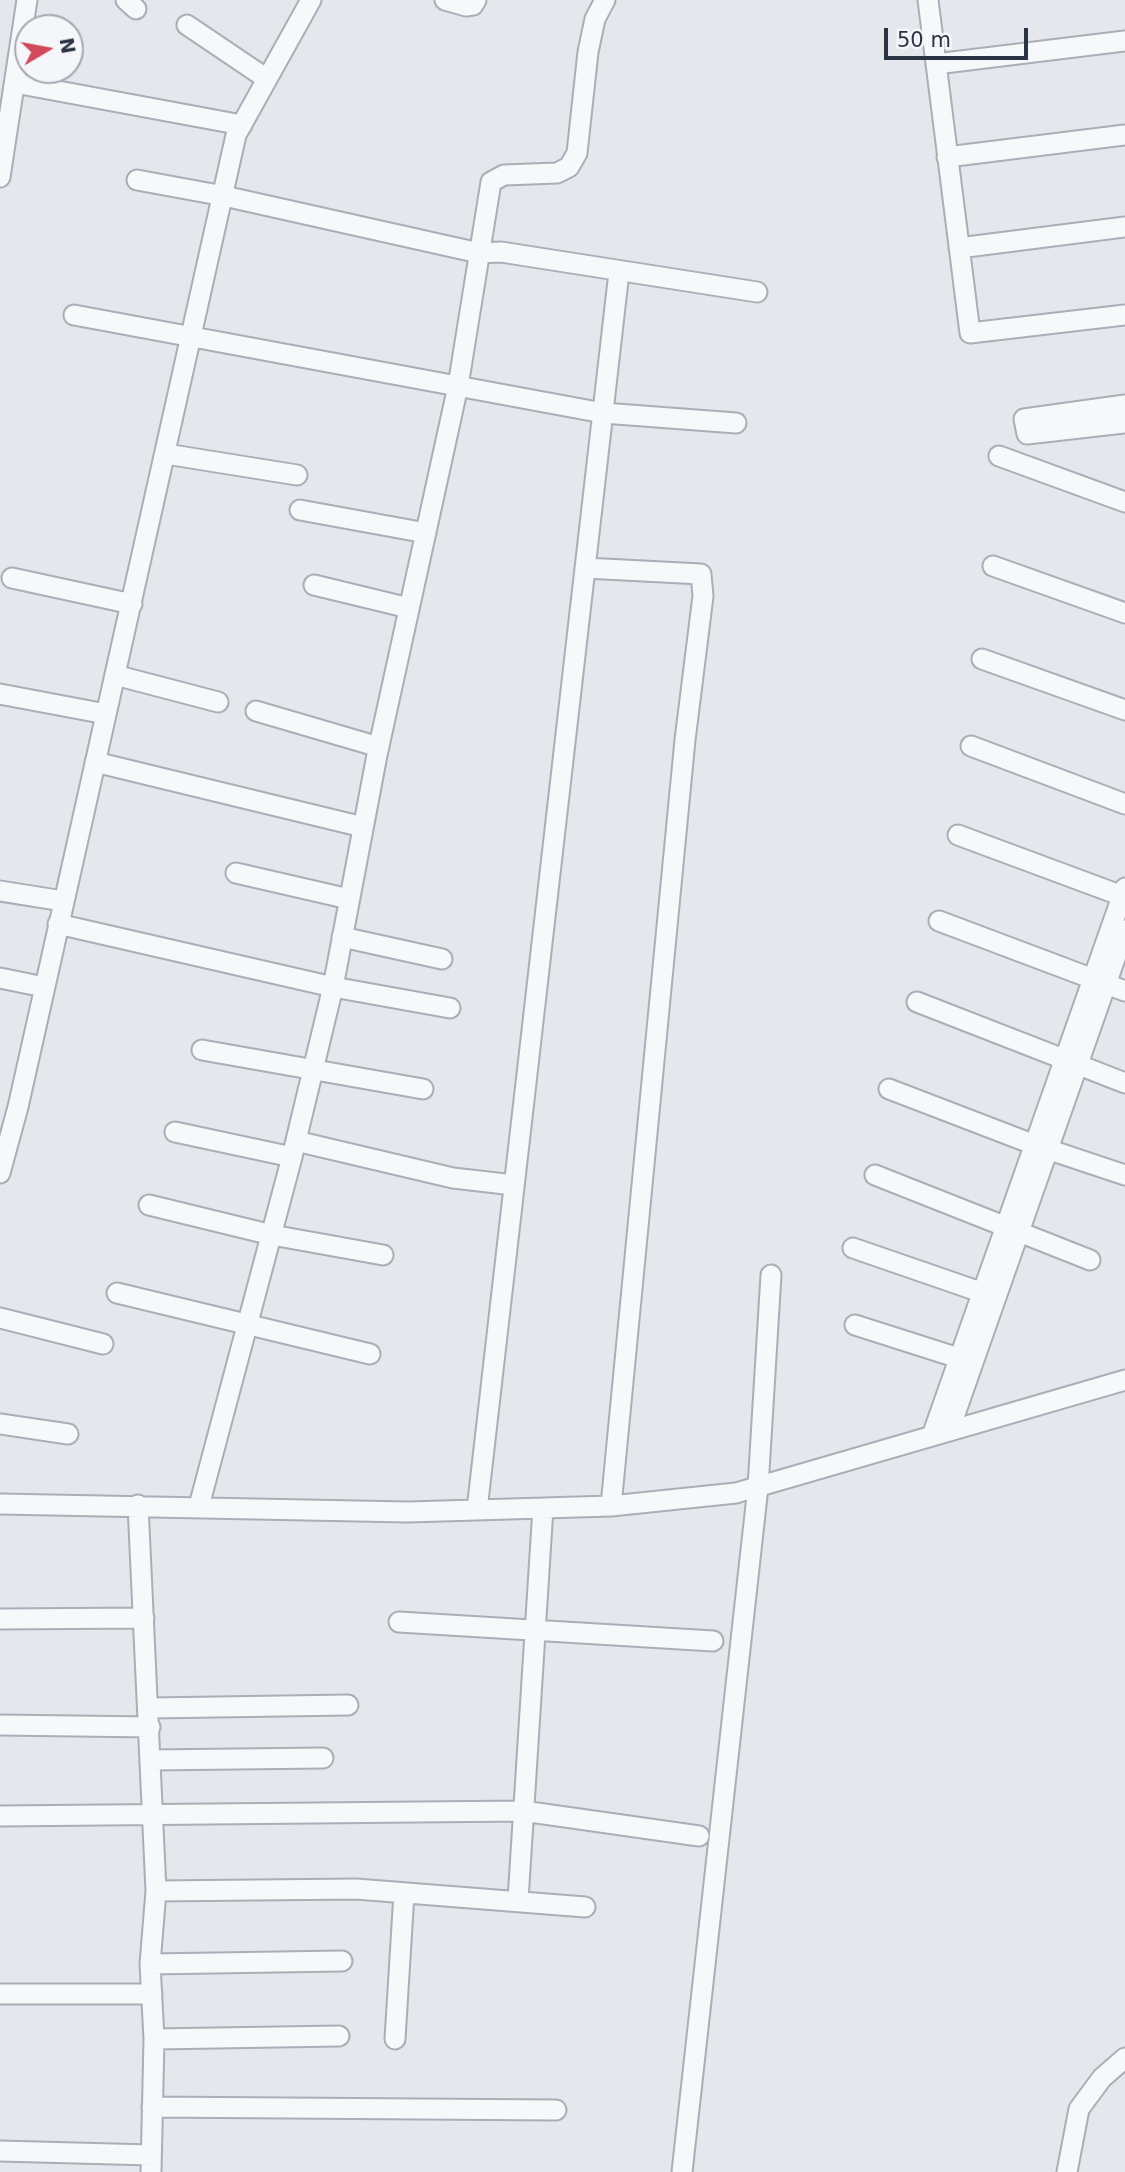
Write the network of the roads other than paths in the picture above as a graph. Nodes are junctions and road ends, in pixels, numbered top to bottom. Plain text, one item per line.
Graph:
1 (310, 0) edge
2 (445, 0) edge
3 (476, 0) edge
4 (605, 0) edge
5 (928, 0) edge
6 (187, 25) dead end
7 (1125, 41) edge
8 (936, 64) junction
9 (267, 79) junction
10 (15, 84) edge
11 (20, 84) edge
12 (242, 125) junction
13 (1125, 135) edge
14 (947, 158) junction
15 (0, 177) edge
16 (137, 180) dead end
17 (225, 196) junction
18 (1125, 227) edge
19 (959, 248) junction
20 (479, 253) junction
21 (619, 272) junction
22 (757, 292) dead end
23 (1125, 314) edge
24 (75, 315) dead end
25 (194, 335) junction
26 (458, 386) junction
27 (1125, 405) edge
28 (603, 413) junction
29 (1125, 422) edge
30 (736, 423) dead end
31 (166, 454) junction
32 (999, 456) dead end
33 (297, 475) dead end
34 (1125, 502) edge
35 (300, 510) dead end
36 (426, 533) junction
37 (993, 566) dead end
38 (585, 568) junction
39 (12, 578) dead end
40 (314, 585) dead end
41 (132, 604) junction
42 (409, 608) junction
43 (1125, 613) edge
44 (982, 659) dead end
45 (115, 675) junction
46 (0, 694) edge
47 (218, 702) dead end
48 (1125, 710) edge
49 (256, 711) dead end
50 (106, 714) junction
51 (971, 746) dead end
52 (379, 747) junction
53 (95, 762) junction
54 (1125, 804) edge
55 (363, 827) junction
56 (958, 835) dead end
57 (236, 873) dead end
58 (0, 891) edge
59 (1124, 894) edge
60 (349, 899) junction
61 (63, 901) junction
62 (939, 921) dead end
63 (58, 924) junction
64 (1125, 930) edge
65 (342, 937) junction
66 (442, 959) dead end
67 (0, 978) edge
68 (1099, 982) junction
69 (44, 986) junction
70 (333, 987) junction
71 (1125, 991) edge
72 (917, 1002) dead end
73 (450, 1008) dead end
74 (202, 1050) dead end
75 (1071, 1064) junction
76 (313, 1069) junction
77 (1125, 1083) edge
78 (423, 1088) dead end
79 (889, 1089) dead end
80 (175, 1132) dead end
81 (1041, 1147) junction
82 (294, 1149) junction
83 (0, 1173) edge
84 (875, 1175) dead end
85 (1125, 1175) edge
86 (514, 1185) junction
87 (149, 1205) dead end
88 (1013, 1229) junction
89 (272, 1235) junction
90 (853, 1248) dead end
91 (383, 1255) dead end
92 (1090, 1260) dead end
93 (771, 1275) dead end
94 (117, 1293) dead end
95 (989, 1295) junction
96 (0, 1318) edge
97 (248, 1324) junction
98 (855, 1325) dead end
99 (103, 1344) dead end
100 (370, 1354) dead end
101 (967, 1360) junction
102 (1125, 1380) edge
103 (0, 1424) edge
104 (941, 1433) junction
105 (68, 1434) dead end
106 (758, 1487) junction
107 (0, 1504) edge
108 (138, 1505) junction
109 (200, 1506) junction
110 (611, 1506) junction
111 (543, 1508) junction
112 (477, 1510) junction
113 (144, 1618) junction
114 (0, 1619) edge
115 (399, 1622) dead end
116 (535, 1631) junction
117 (713, 1641) dead end
118 (348, 1705) dead end
119 (150, 1717) junction
120 (0, 1725) edge
121 (323, 1758) dead end
122 (150, 1760) junction
123 (523, 1811) junction
124 (151, 1813) junction
125 (0, 1816) edge
126 (699, 1836) dead end
127 (156, 1891) junction
128 (404, 1893) junction
129 (518, 1900) junction
130 (585, 1907) dead end
131 (342, 1961) dead end
132 (150, 1964) junction
133 (0, 1994) edge
134 (152, 1994) junction
135 (340, 2036) dead end
136 (154, 2039) junction
137 (395, 2039) dead end
138 (1125, 2058) edge
139 (152, 2107) junction
140 (556, 2110) dead end
141 (0, 2151) edge
142 (151, 2163) edge
143 (682, 2172) edge
144 (1067, 2172) edge

1 - 9 street
2 - 3 street
4 - 20 street
5 - 8 street
6 - 9 street
7 - 8 street
8 - 14 street
9 - 12 street
10 - 15 street
11 - 12 street
12 - 17 street
13 - 14 street
14 - 19 street
16 - 17 street
17 - 20 street
17 - 25 street
18 - 19 street
19 - 23 street
20 - 21 street
20 - 26 street
21 - 22 street
21 - 28 street
24 - 25 street
25 - 26 street
25 - 31 street
26 - 28 street
26 - 36 street
27 - 29 street
28 - 30 street
28 - 38 street
31 - 33 street
31 - 41 street
32 - 34 street
35 - 36 street
36 - 42 street
37 - 43 street
38 - 86 street
38 - 110 street
39 - 41 street
40 - 42 street
41 - 45 street
42 - 52 street
44 - 48 street
45 - 47 street
45 - 50 street
46 - 50 street
49 - 52 street
50 - 53 street
51 - 54 street
52 - 55 street
53 - 55 street
53 - 61 street
55 - 60 street
56 - 59 street
57 - 60 street
58 - 61 street
59 - 68 street
60 - 65 street
61 - 63 street
62 - 68 street
63 - 69 street
63 - 70 street
64 - 68 street
65 - 66 street
65 - 70 street
67 - 69 street
68 - 71 street
68 - 75 street
69 - 83 street
70 - 73 street
70 - 76 street
72 - 75 street
74 - 76 street
75 - 77 street
75 - 81 street
76 - 78 street
76 - 82 street
79 - 81 street
80 - 82 street
81 - 85 street
81 - 88 street
82 - 86 street
82 - 89 street
84 - 88 street
86 - 112 street
87 - 89 street
88 - 92 street
88 - 95 street
89 - 91 street
89 - 97 street
90 - 95 street
93 - 106 street
94 - 97 street
95 - 101 street
96 - 99 street
97 - 100 street
97 - 109 street
98 - 101 street
101 - 104 street
102 - 104 street
103 - 105 street
104 - 106 street
106 - 110 street
106 - 143 street
107 - 108 street
108 - 109 street
108 - 113 street
109 - 112 street
110 - 111 street
111 - 112 street
111 - 116 street
113 - 114 street
113 - 119 street
115 - 116 street
116 - 117 street
116 - 123 street
118 - 119 street
119 - 120 street
119 - 122 street
121 - 122 street
122 - 124 street
123 - 124 street
123 - 126 street
123 - 129 street
124 - 125 street
124 - 127 street
127 - 128 street
127 - 132 street
128 - 129 street
128 - 137 street
129 - 130 street
131 - 132 street
132 - 134 street
133 - 134 street
134 - 136 street
135 - 136 street
136 - 139 street
138 - 144 street
139 - 140 street
139 - 142 street
141 - 142 street

